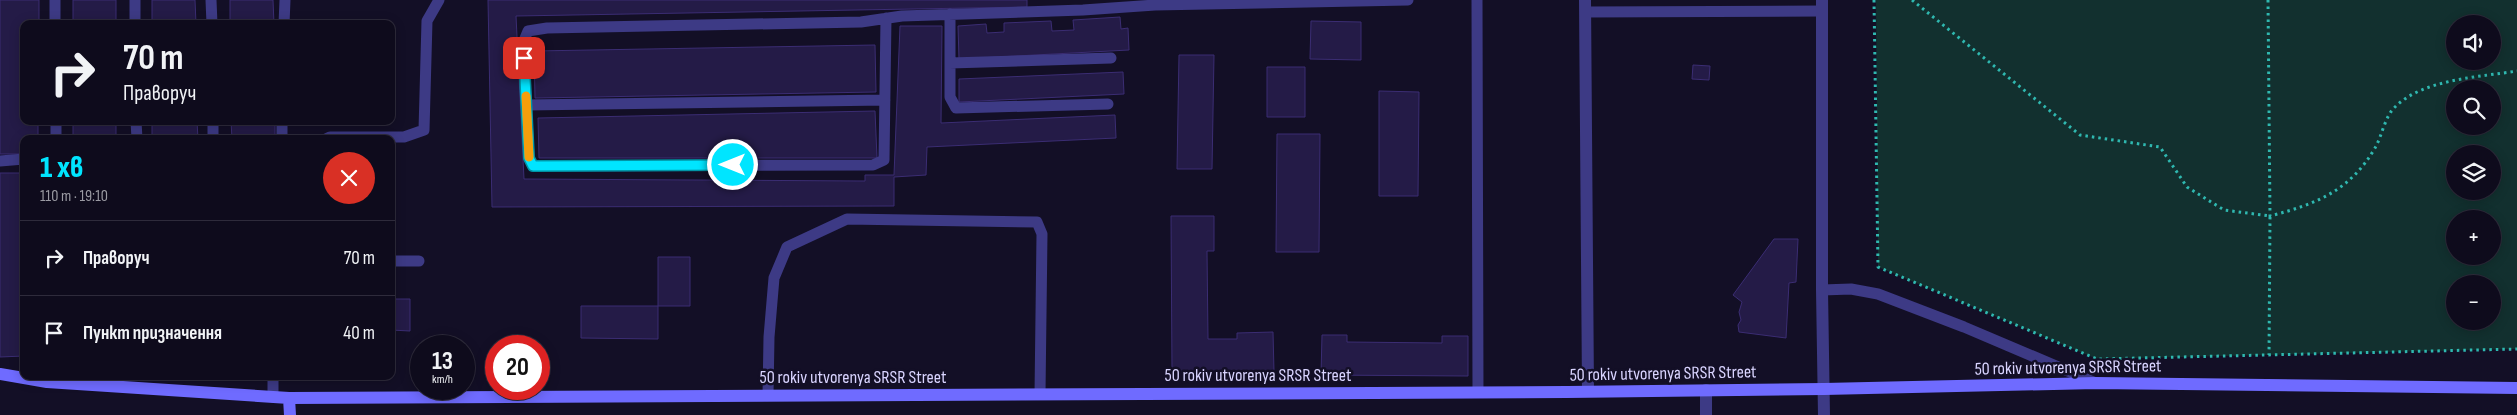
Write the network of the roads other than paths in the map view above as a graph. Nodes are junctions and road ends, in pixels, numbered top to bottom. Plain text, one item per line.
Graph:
1 (55, 0) edge
2 (135, 0) edge
3 (211, 0) edge
4 (285, 0) edge
5 (439, 0) edge
6 (1408, 0) edge
7 (1477, 0) edge
8 (1822, 5) edge
9 (1585, 6) edge
10 (950, 14) junction
11 (886, 18) junction
12 (55, 20) edge
13 (135, 20) edge
14 (212, 20) edge
15 (284, 20) edge
16 (1111, 58) dead end
17 (950, 63) junction
18 (885, 100) junction
19 (1108, 104) dead end
20 (526, 105) junction
21 (395, 137) edge
22 (20, 159) edge
23 (0, 161) edge
24 (395, 261) edge
25 (419, 261) dead end
26 (1822, 290) junction
27 (0, 374) edge
28 (20, 376) edge
29 (58, 380) edge
30 (273, 380) edge
31 (123, 382) edge
32 (2096, 383) junction
33 (2517, 388) edge
34 (1824, 389) junction
35 (1706, 390) junction
36 (1588, 391) junction
37 (1478, 392) junction
38 (1040, 394) junction
39 (768, 395) junction
40 (273, 397) junction
41 (289, 398) junction
42 (290, 415) edge
43 (1706, 415) edge
44 (1824, 415) edge

1 - 12 lane
2 - 13 lane
3 - 14 lane
4 - 15 lane
5 - 21 lane
6 - 10 lane
7 - 37 lane
8 - 9 lane
8 - 26 street
9 - 36 street
10 - 11 lane
10 - 17 lane
11 - 18 lane
11 - 20 lane
16 - 17 lane
17 - 19 lane
18 - 20 lane
18 - 20 lane
22 - 23 lane
24 - 25 lane
26 - 32 lane
26 - 34 street
27 - 28 main road, 50 rokiv utvorenya SRSR Street
29 - 31 main road, 50 rokiv utvorenya SRSR Street
30 - 40 lane
31 - 40 main road, 50 rokiv utvorenya SRSR Street
32 - 33 main road, 50 rokiv utvorenya SRSR Street
32 - 34 main road, 50 rokiv utvorenya SRSR Street
34 - 35 main road, 50 rokiv utvorenya SRSR Street
34 - 44 street
35 - 36 main road, 50 rokiv utvorenya SRSR Street
35 - 43 street
36 - 37 main road, 50 rokiv utvorenya SRSR Street
37 - 38 main road, 50 rokiv utvorenya SRSR Street
38 - 39 main road, 50 rokiv utvorenya SRSR Street
38 - 39 lane
39 - 41 main road, 50 rokiv utvorenya SRSR Street
40 - 41 main road, 50 rokiv utvorenya SRSR Street
41 - 42 main road

